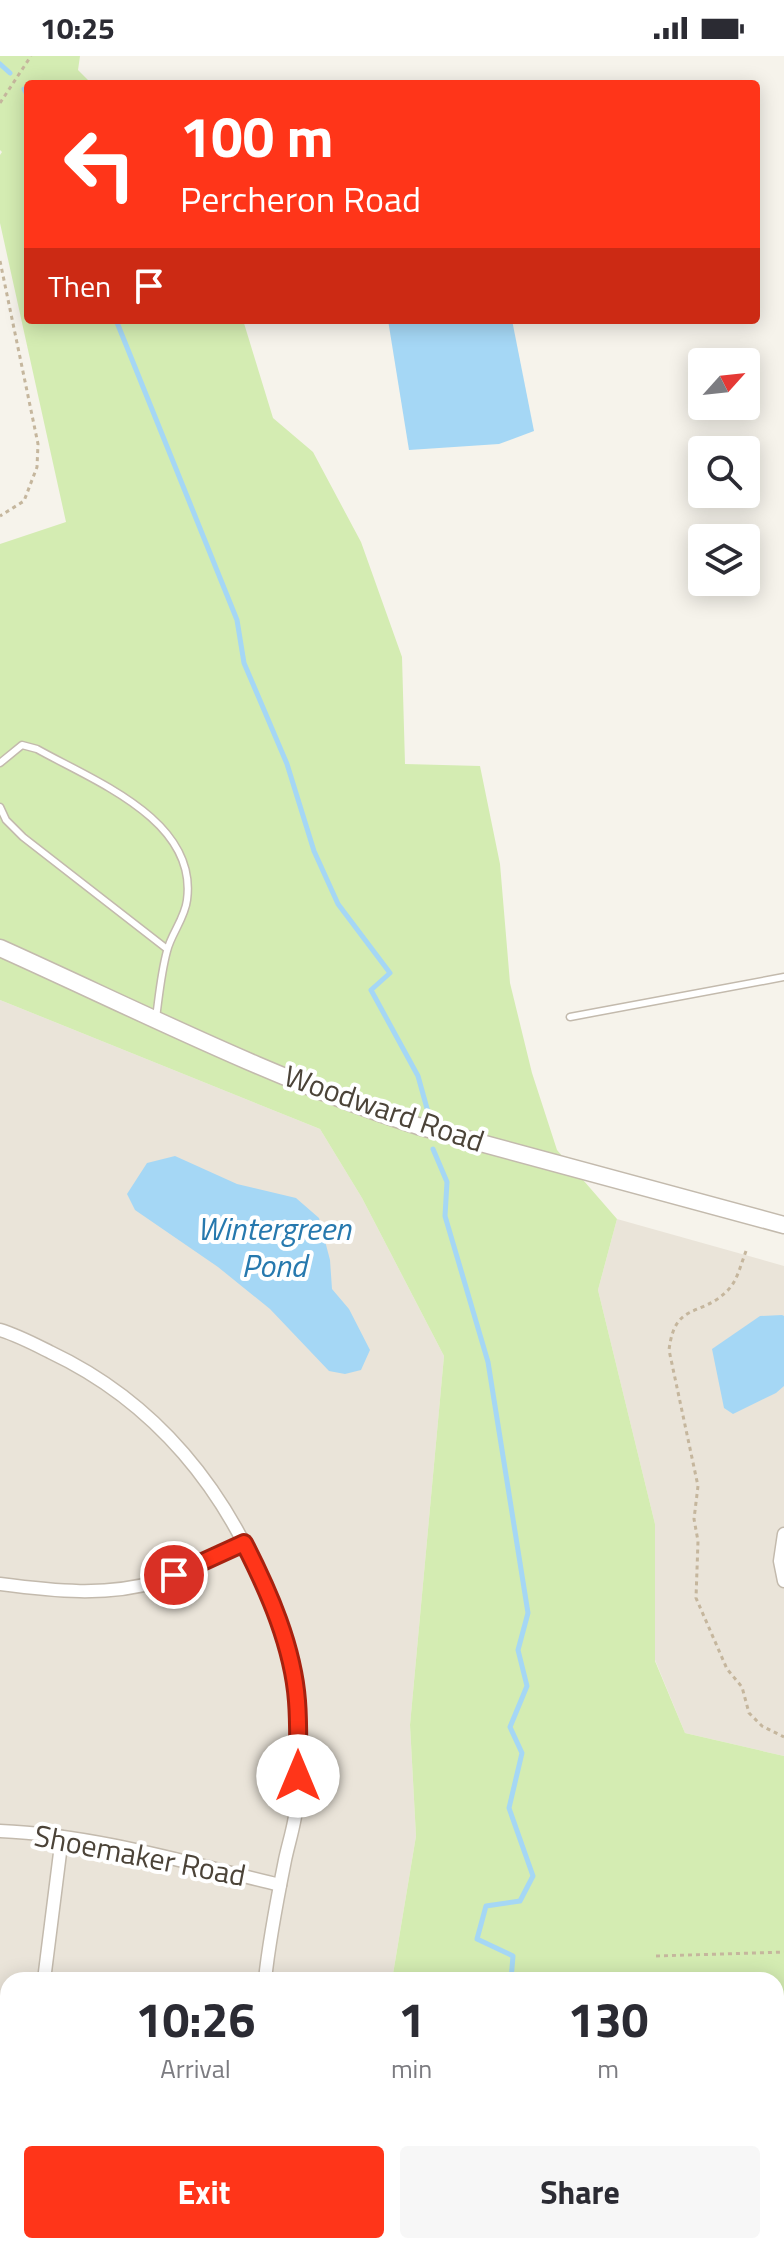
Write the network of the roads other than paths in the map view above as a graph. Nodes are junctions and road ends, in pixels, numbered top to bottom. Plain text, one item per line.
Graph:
1 (0, 763) edge
2 (0, 807) edge
3 (0, 948) edge
4 (167, 949) junction
5 (784, 977) edge
6 (570, 1017) dead end
7 (156, 1018) junction
8 (784, 1225) edge
9 (0, 1330) edge
10 (784, 1534) edge
11 (244, 1543) junction
12 (784, 1581) edge
13 (0, 1584) edge
14 (0, 1831) edge
15 (62, 1837) junction
16 (280, 1885) junction
17 (45, 1972) edge
18 (266, 1972) edge

1 - 4 lane
2 - 4 lane
3 - 7 street, Woodward Road
4 - 7 lane
5 - 6 lane
7 - 8 street, Woodward Road
9 - 11 street
10 - 12 street
11 - 13 street
11 - 16 street
14 - 15 street, Shoemaker Road
15 - 16 street, Shoemaker Road
15 - 17 street
16 - 18 street

